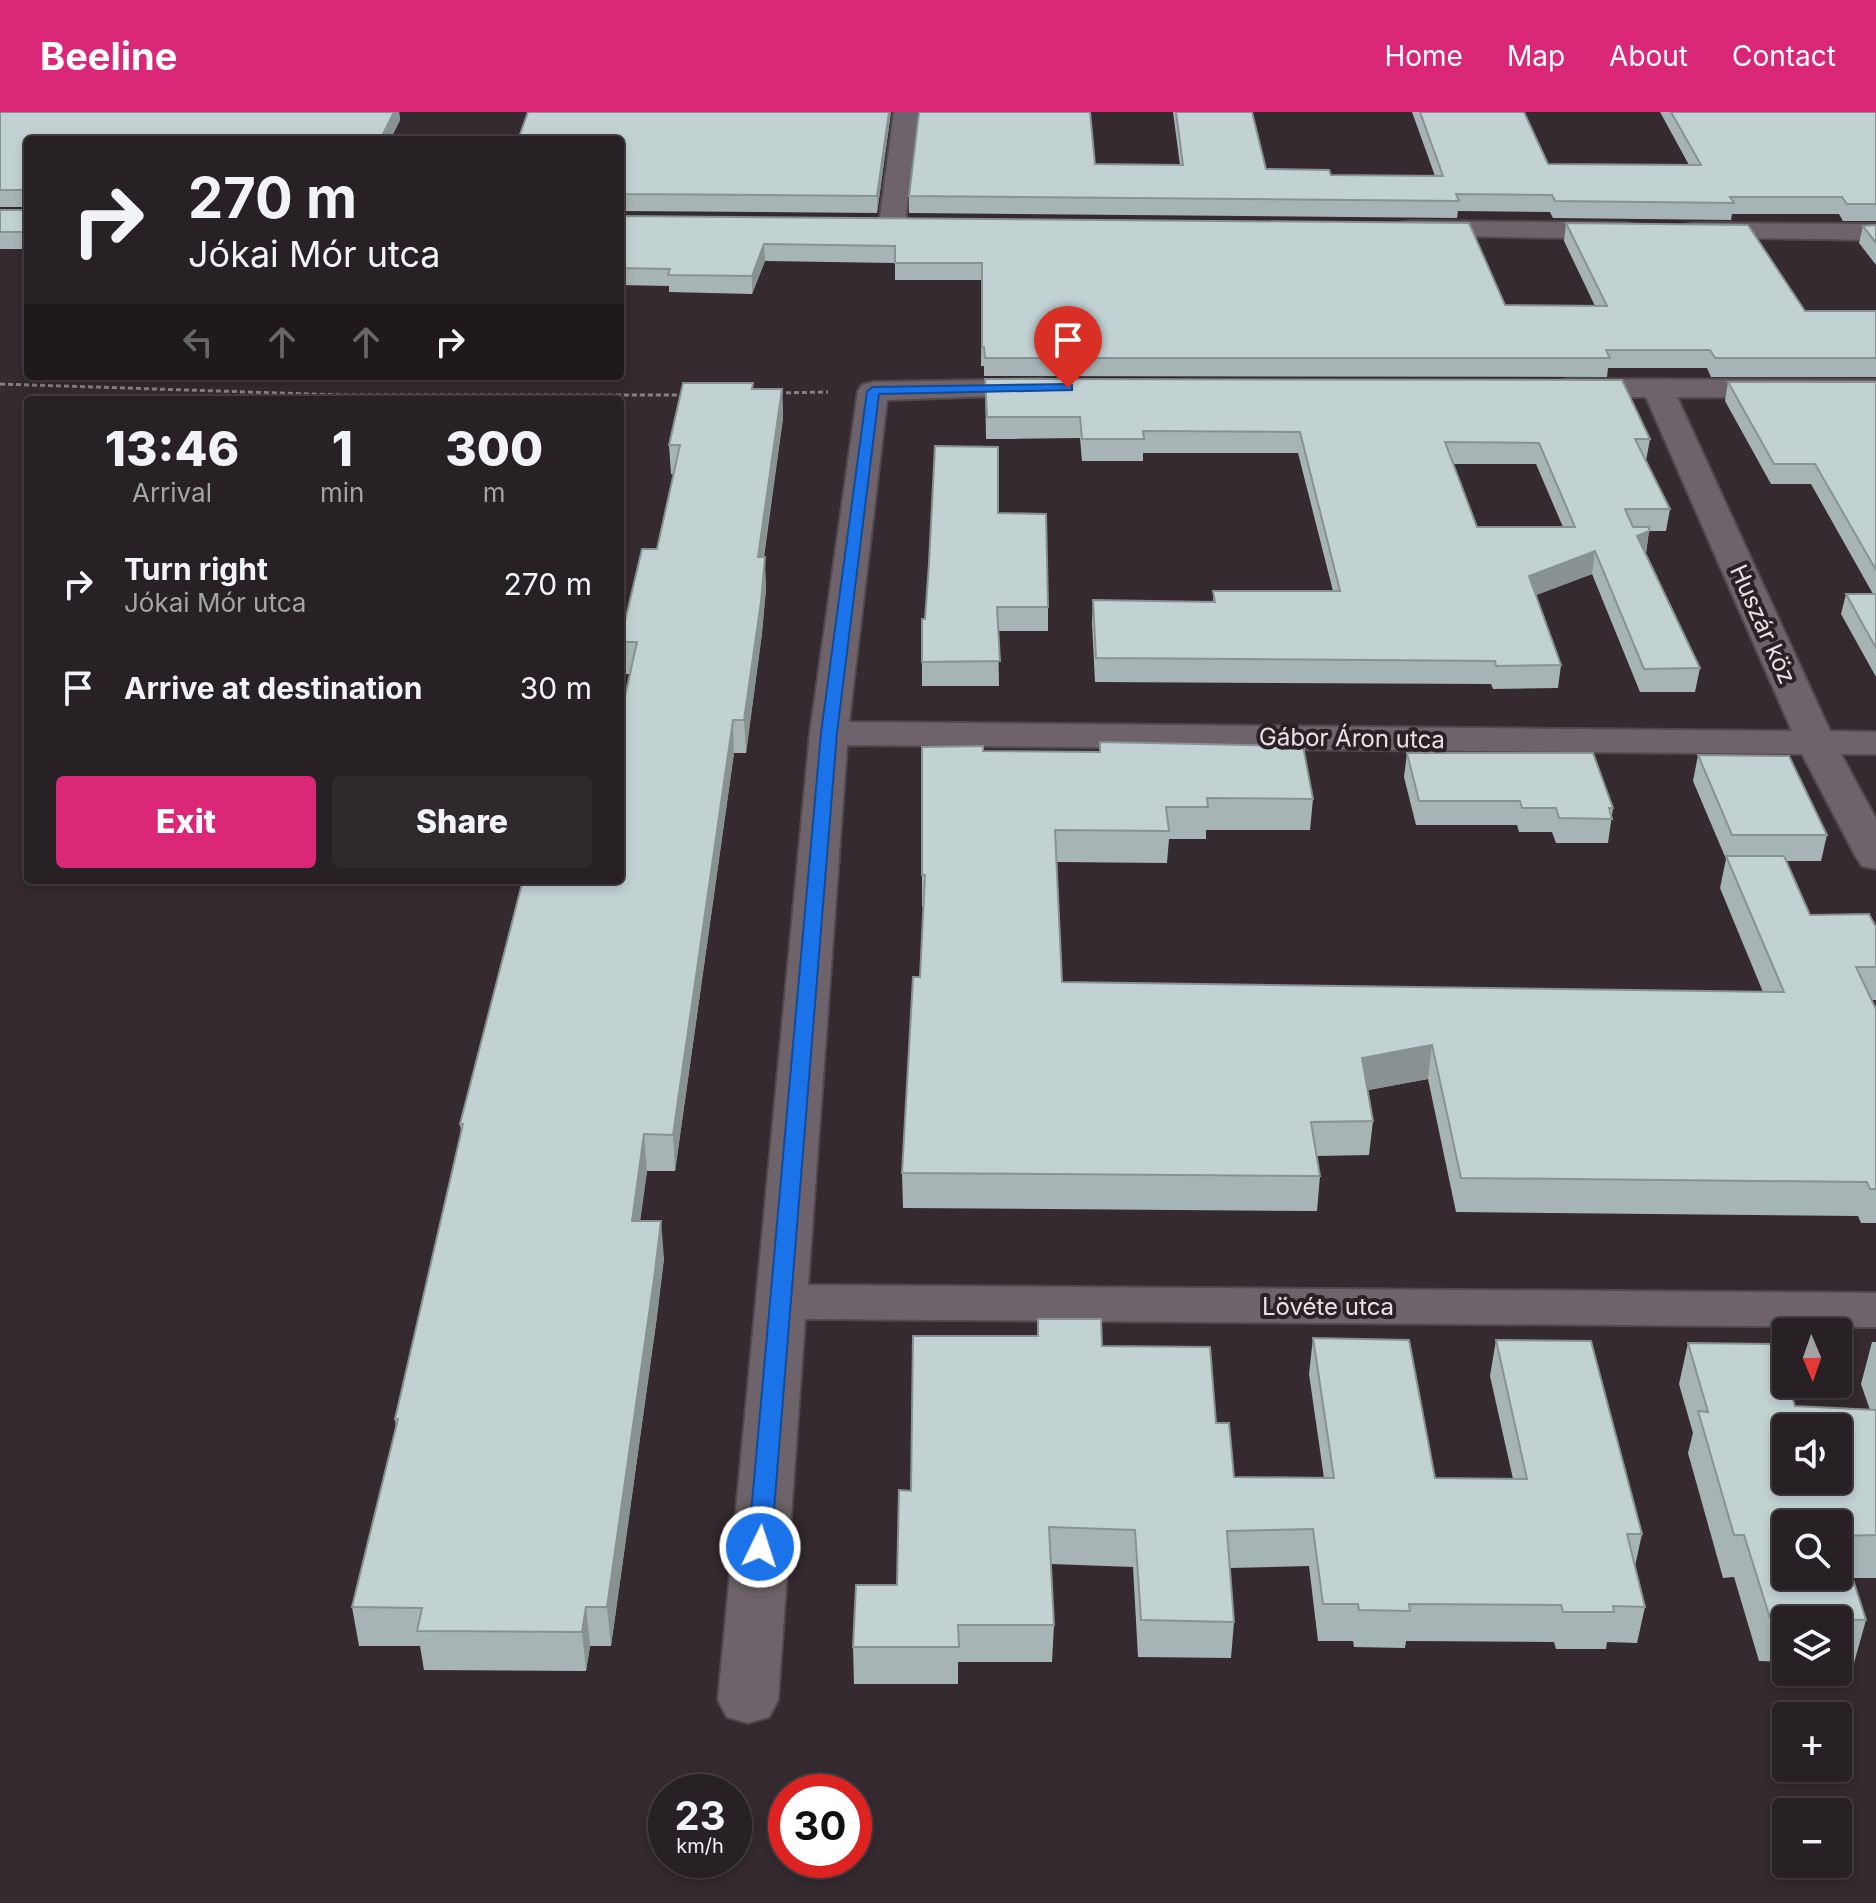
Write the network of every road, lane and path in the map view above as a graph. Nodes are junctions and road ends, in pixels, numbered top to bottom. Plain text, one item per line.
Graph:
1 (906, 112) edge
2 (862, 224) edge
3 (892, 224) junction
4 (924, 224) edge
5 (1386, 229) edge
6 (1876, 232) edge
7 (0, 384) edge
8 (1071, 388) edge
9 (1546, 388) edge
10 (1657, 388) junction
11 (1876, 389) edge
12 (873, 391) junction
13 (764, 393) edge
14 (685, 395) edge
15 (415, 396) edge
16 (624, 396) edge
17 (829, 733) junction
18 (1816, 743) junction
19 (1876, 743) edge
20 (1876, 857) edge
21 (779, 1302) junction
22 (1876, 1310) edge
23 (748, 1700) dead end

1 - 3 street
2 - 3 street
3 - 4 street
5 - 6 street
7 - 15 path
8 - 12 street
9 - 10 street
10 - 11 street
10 - 18 street, Huszár köz
12 - 13 path
12 - 17 street
14 - 16 path
17 - 18 street, Gábor Áron utca
17 - 21 street
18 - 19 street, Gábor Áron utca
18 - 20 street, Huszár köz
21 - 22 street, Lövéte utca
21 - 23 street

